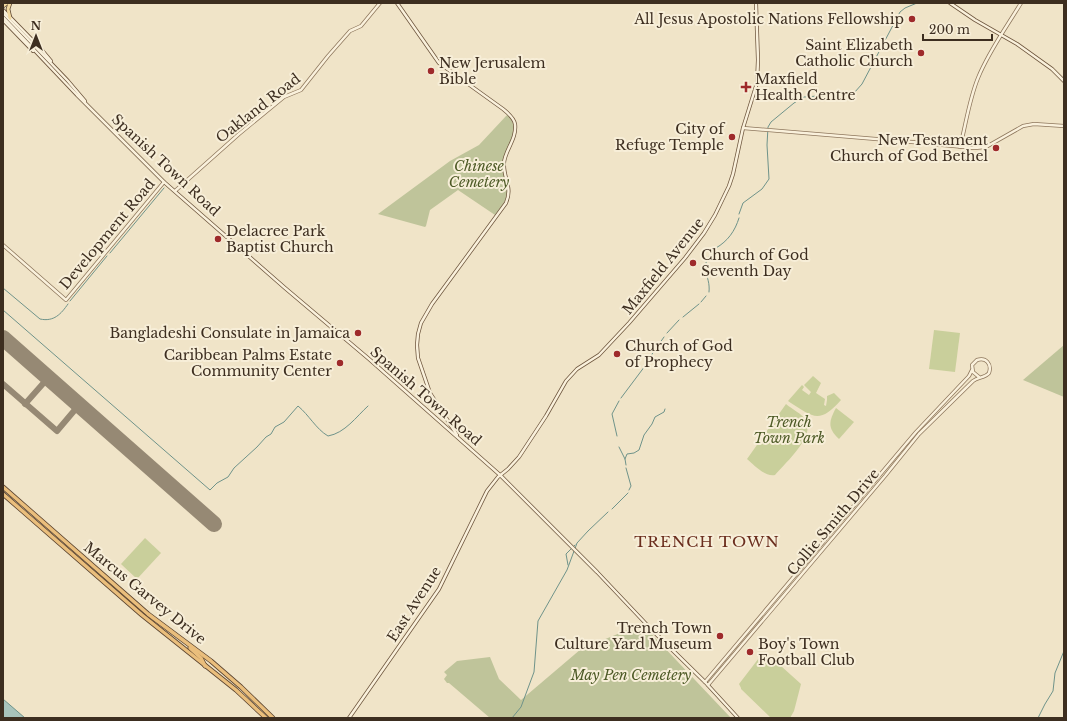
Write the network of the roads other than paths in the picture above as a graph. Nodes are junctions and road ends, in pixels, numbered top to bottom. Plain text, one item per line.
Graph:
1 (8, 3) edge
2 (380, 3) edge
3 (397, 3) edge
4 (756, 3) edge
5 (950, 3) edge
6 (1021, 3) edge
7 (3, 6) edge
8 (3, 10) edge
9 (3, 14) edge
10 (3, 17) edge
11 (10, 18) junction
12 (3, 20) edge
13 (1001, 34) junction
14 (23, 37) junction
15 (46, 62) junction
16 (52, 64) junction
17 (1064, 81) edge
18 (86, 103) junction
19 (1064, 126) edge
20 (743, 128) junction
21 (960, 147) junction
22 (164, 182) junction
23 (175, 191) junction
24 (3, 245) edge
25 (972, 370) junction
26 (979, 377) junction
27 (459, 438) junction
28 (500, 475) junction
29 (3, 487) edge
30 (3, 494) edge
31 (176, 635) junction
32 (206, 666) junction
33 (705, 682) junction
34 (708, 685) junction
35 (243, 689) junction
36 (266, 718) edge
37 (272, 718) edge
38 (349, 718) edge
39 (738, 718) edge

1 - 7 main road
1 - 11 main road
2 - 23 main road, Oakland Road
3 - 27 main road
4 - 20 main road, Maxfield Avenue
5 - 13 main road
6 - 13 main road
8 - 11 main road, Spanish Town Road
9 - 14 main road, Spanish Town Road
10 - 14 main road, Spanish Town Road
11 - 16 main road, Spanish Town Road
12 - 15 main road, Spanish Town Road
13 - 17 main road
13 - 21 main road
14 - 15 main road, Spanish Town Road
14 - 16 main road, Spanish Town Road
15 - 18 main road, Spanish Town Road
16 - 18 main road, Spanish Town Road
18 - 22 main road, Spanish Town Road
19 - 21 main road
20 - 21 main road
20 - 28 main road, Maxfield Avenue
22 - 23 main road, Spanish Town Road
22 - 24 main road, Development Road
23 - 27 main road, Spanish Town Road
25 - 26 main road
25 - 26 main road
25 - 33 main road, Collie Smith Drive
26 - 34 main road, Collie Smith Drive
27 - 28 main road, Spanish Town Road
28 - 33 main road, Spanish Town Road
28 - 38 main road, East Avenue
29 - 31 highway, Marcus Garvey Drive
30 - 32 highway, Marcus Garvey Drive
31 - 32 highway
31 - 35 highway, Marcus Garvey Drive
32 - 35 highway
32 - 36 highway, Marcus Garvey Drive
33 - 34 main road, Spanish Town Road
34 - 39 main road, Spanish Town Road
35 - 37 highway, Marcus Garvey Drive

